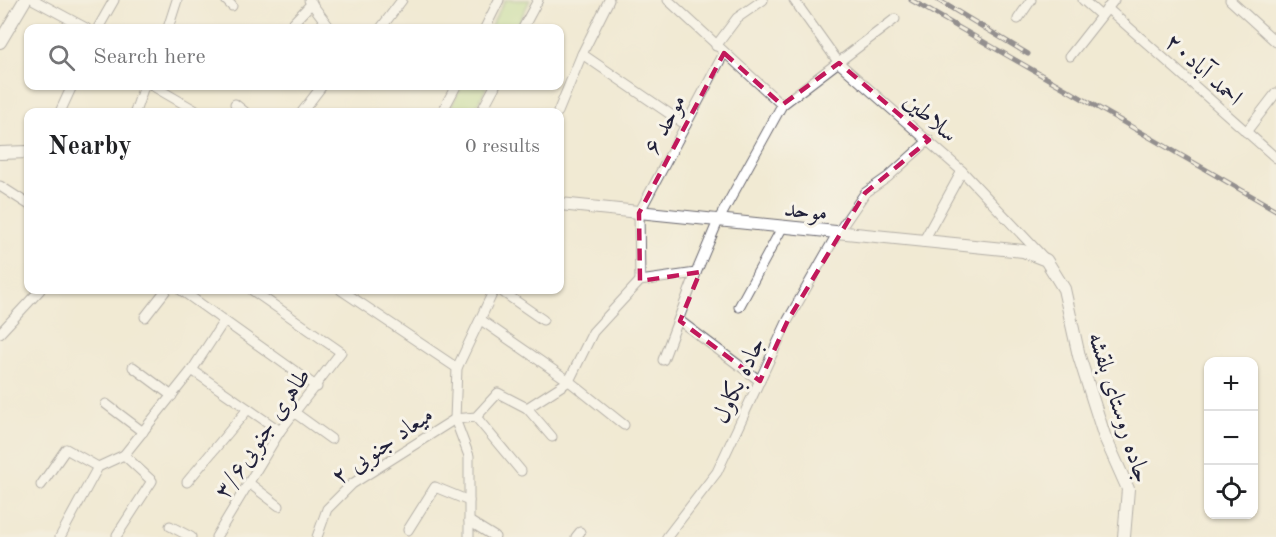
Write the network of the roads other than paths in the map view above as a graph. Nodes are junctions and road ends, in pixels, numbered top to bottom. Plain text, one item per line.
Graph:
1 (25, 0) edge
2 (34, 0) edge
3 (114, 0) edge
4 (177, 0) edge
5 (402, 0) edge
6 (499, 0) edge
7 (538, 0) edge
8 (609, 0) edge
9 (668, 0) edge
10 (763, 0) edge
11 (794, 0) edge
12 (1030, 0) edge
13 (1083, 0) edge
14 (1114, 0) edge
15 (1230, 0) edge
16 (310, 2) edge
17 (1103, 11) junction
18 (895, 19) dead end
19 (1018, 19) dead end
20 (79, 24) edge
21 (100, 24) edge
22 (169, 24) edge
23 (291, 24) edge
24 (327, 24) edge
25 (384, 24) edge
26 (486, 24) edge
27 (525, 24) edge
28 (0, 42) edge
29 (1276, 42) edge
30 (720, 50) junction
31 (582, 54) junction
32 (1070, 56) dead end
33 (839, 63) junction
34 (70, 90) edge
35 (143, 90) edge
36 (160, 90) edge
37 (319, 90) edge
38 (454, 90) edge
39 (493, 90) edge
40 (1276, 93) edge
41 (235, 104) dead end
42 (782, 105) junction
43 (62, 108) edge
44 (136, 108) edge
45 (191, 108) edge
46 (240, 108) edge
47 (305, 108) edge
48 (444, 108) edge
49 (483, 108) edge
50 (560, 108) edge
51 (686, 124) junction
52 (1246, 132) junction
53 (929, 140) junction
54 (24, 152) edge
55 (0, 153) edge
56 (1276, 158) edge
57 (962, 171) junction
58 (0, 186) edge
59 (24, 201) edge
60 (564, 204) edge
61 (639, 213) junction
62 (718, 221) junction
63 (782, 228) junction
64 (837, 234) junction
65 (923, 242) junction
66 (1046, 260) junction
67 (696, 273) junction
68 (640, 281) junction
69 (36, 294) edge
70 (163, 294) edge
71 (187, 294) edge
72 (258, 294) edge
73 (352, 294) edge
74 (492, 294) edge
75 (506, 294) edge
76 (739, 307) dead end
77 (145, 317) dead end
78 (481, 320) junction
79 (543, 320) dead end
80 (224, 321) junction
81 (680, 321) junction
82 (0, 333) edge
83 (663, 360) dead end
84 (133, 367) dead end
85 (456, 368) junction
86 (192, 369) junction
87 (568, 381) junction
88 (759, 381) junction
89 (316, 387) junction
90 (172, 396) junction
91 (106, 404) dead end
92 (527, 408) junction
93 (248, 409) junction
94 (295, 413) junction
95 (476, 417) junction
96 (455, 419) junction
97 (624, 425) dead end
98 (280, 431) junction
99 (143, 432) junction
100 (552, 437) dead end
101 (331, 439) dead end
102 (124, 455) junction
103 (98, 467) junction
104 (521, 471) dead end
105 (187, 482) dead end
106 (249, 483) junction
107 (41, 485) dead end
108 (469, 501) junction
109 (279, 506) dead end
110 (469, 521) junction
111 (170, 526) dead end
112 (408, 530) dead end
113 (117, 535) dead end
114 (60, 537) edge
115 (191, 537) edge
116 (216, 537) edge
117 (317, 537) edge
118 (469, 537) edge
119 (495, 537) edge
120 (667, 537) edge
121 (1124, 537) edge

1 - 28 street
2 - 20 street
3 - 21 street
4 - 22 street
5 - 25 street
6 - 26 street
7 - 27 street
8 - 31 street
9 - 30 street
10 - 30 street, موحد ۶
11 - 33 street, سلاطین
12 - 19 street
13 - 17 street, احمد آباد۲۰
14 - 17 street
15 - 29 street
16 - 23 street
16 - 24 street
17 - 32 street
17 - 52 street, احمد آباد۲۰
18 - 33 street
30 - 42 street
30 - 51 street, موحد ۶
31 - 50 street
31 - 51 street
33 - 42 street
33 - 53 street, سلاطین
34 - 43 street
35 - 44 street
36 - 45 street
37 - 47 street
38 - 48 street
39 - 49 street
40 - 52 street
41 - 46 street
42 - 62 street
51 - 61 street, موحد ۶
52 - 56 street, احمد آباد۲۰
53 - 57 street, سلاطین
53 - 64 street, جاده بکاول
54 - 55 street
57 - 65 street
57 - 66 street, سلاطین
58 - 59 street
60 - 61 street, موحد
61 - 62 street, موحد
61 - 68 street
62 - 63 street, موحد
62 - 67 street
63 - 64 street, موحد
63 - 76 street
64 - 65 street, موحد
64 - 88 street, جاده بکاول
65 - 66 street, موحد
66 - 121 street, جاده روستای بلقشه
67 - 68 street
67 - 81 street
68 - 87 street
69 - 82 street
70 - 77 street
71 - 80 street
72 - 89 street, طاهری جنوبی۳/۶
73 - 85 street
74 - 78 street
75 - 79 street
78 - 85 street
78 - 87 street
80 - 86 street
80 - 89 street
81 - 83 street
81 - 88 street
84 - 90 street
85 - 96 street
86 - 90 street
86 - 93 street
87 - 92 street
87 - 97 street
88 - 120 street, جاده بکاول
89 - 94 street, طاهری جنوبی۳/۶
90 - 99 street
91 - 99 street
92 - 95 street
92 - 100 street
93 - 98 street
93 - 105 street
94 - 98 street, طاهری جنوبی۳/۶
94 - 101 street
95 - 96 street
95 - 104 street
96 - 108 street
96 - 117 street, میعاد جنوبی ۲
98 - 106 street, طاهری جنوبی۳/۶
99 - 102 street
102 - 103 street
102 - 113 street
103 - 107 street
103 - 114 street
106 - 109 street
106 - 116 street, طاهری جنوبی۳/۶
108 - 110 street
108 - 112 street
110 - 118 street
110 - 119 street
111 - 115 street

